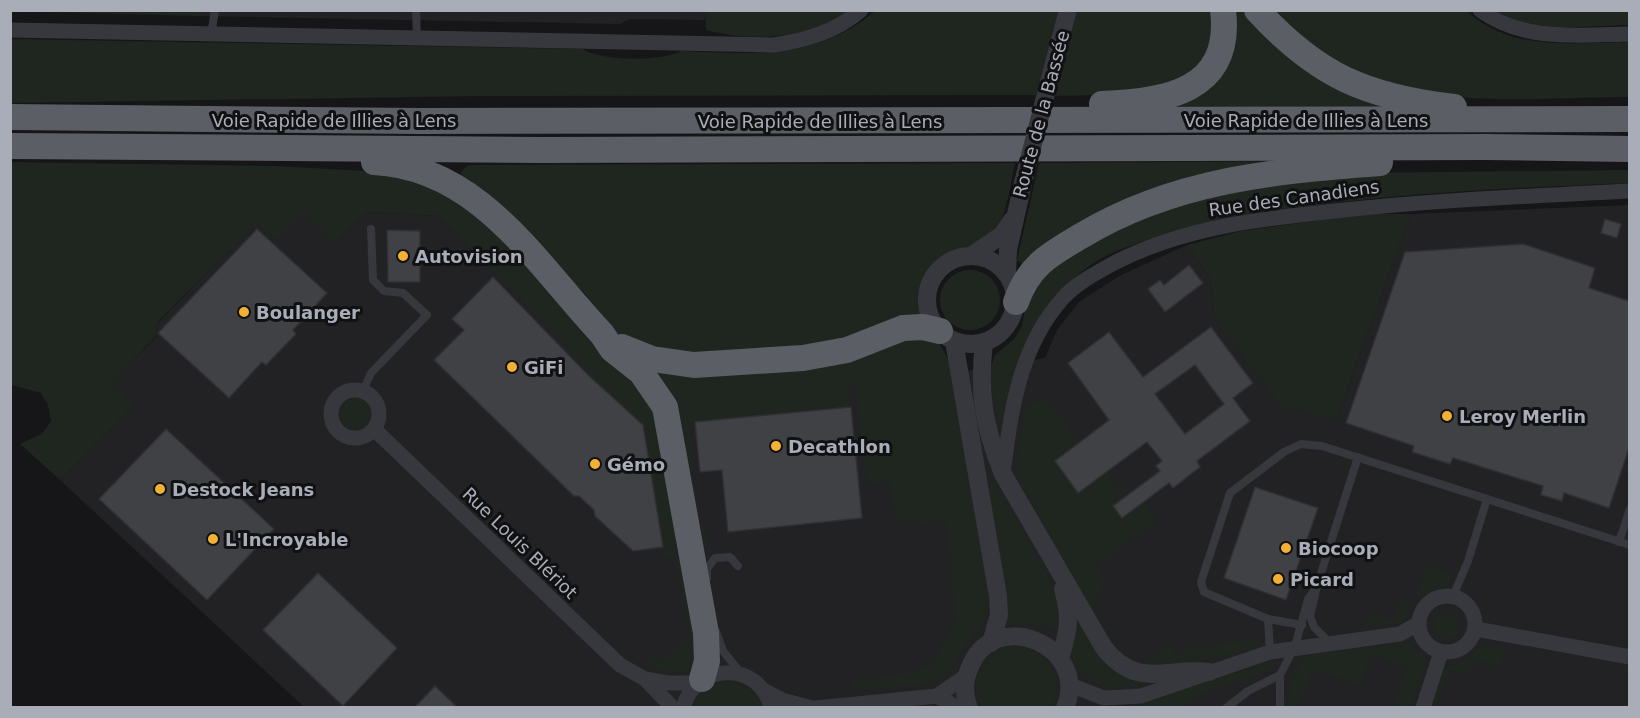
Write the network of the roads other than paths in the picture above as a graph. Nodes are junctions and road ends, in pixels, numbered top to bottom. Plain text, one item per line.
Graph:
1 (215, 10) edge
2 (416, 10) edge
3 (861, 10) edge
4 (1068, 10) edge
5 (1223, 10) edge
6 (1257, 10) edge
7 (1480, 10) edge
8 (10, 30) edge
9 (1629, 34) edge
10 (211, 35) junction
11 (417, 38) junction
12 (10, 117) edge
13 (1629, 119) edge
14 (1505, 120) junction
15 (974, 121) junction
16 (10, 146) edge
17 (1486, 147) junction
18 (1629, 148) edge
19 (313, 149) junction
20 (1629, 191) edge
21 (1015, 217) junction
22 (371, 230) dead end
23 (971, 256) junction
24 (1007, 274) junction
25 (1016, 302) junction
26 (602, 334) junction
27 (947, 336) junction
28 (984, 343) junction
29 (363, 391) junction
30 (374, 429) junction
31 (1358, 457) junction
32 (1003, 474) junction
33 (1487, 499) junction
34 (1629, 508) edge
35 (1619, 542) junction
36 (1629, 545) edge
37 (704, 558) junction
38 (738, 566) dead end
39 (1058, 570) junction
40 (1317, 586) junction
41 (709, 592) dead end
42 (1453, 596) junction
43 (1268, 619) junction
44 (715, 623) dead end
45 (1419, 623) junction
46 (1302, 625) junction
47 (1476, 629) junction
48 (1329, 642) junction
49 (991, 643) junction
50 (1295, 646) junction
51 (1270, 652) junction
52 (1441, 652) junction
53 (1629, 657) edge
54 (1060, 658) junction
55 (1209, 672) junction
56 (744, 675) junction
57 (1280, 675) junction
58 (966, 676) junction
59 (645, 679) junction
60 (700, 681) junction
61 (1070, 685) junction
62 (763, 690) junction
63 (937, 696) junction
64 (1104, 703) edge
65 (1279, 706) edge
66 (673, 708) edge
67 (683, 708) edge
68 (771, 708) edge
69 (814, 708) edge
70 (958, 708) edge
71 (969, 708) edge
72 (1065, 708) edge
73 (1226, 708) edge
74 (1423, 708) edge

1 - 10 lane
2 - 11 lane
3 - 11 street
4 - 21 street, Route de la Bassée, bridge
5 - 15 highway
6 - 14 highway
7 - 9 street
8 - 10 street
10 - 11 street
12 - 15 highway, Voie Rapide de Illies à Lens
13 - 14 highway, Voie Rapide de Illies à Lens
14 - 15 highway, Voie Rapide de Illies à Lens
16 - 19 highway
17 - 18 highway
17 - 19 highway
17 - 25 highway
19 - 26 highway
20 - 32 street, Rue des Canadiens
21 - 23 street, Route de la Bassée
21 - 24 street, Route de la Bassée
22 - 29 lane
23 - 24 street
23 - 27 street
24 - 25 street
25 - 28 street
26 - 27 highway
26 - 37 highway
27 - 28 street
27 - 49 street
28 - 32 street
29 - 30 street
29 - 30 street
30 - 59 street, Rue Louis Blériot
31 - 33 lane
31 - 40 lane
31 - 43 lane
32 - 39 street
33 - 35 lane
33 - 42 lane
34 - 35 lane
35 - 36 lane
37 - 38 lane
37 - 41 lane
37 - 60 highway
39 - 54 street
39 - 55 street
40 - 46 lane
40 - 48 lane
42 - 45 street
42 - 47 street
43 - 46 lane
43 - 51 lane
44 - 56 lane
45 - 48 street
45 - 52 street
46 - 50 lane
47 - 52 street
47 - 53 street
48 - 50 street
49 - 54 street
49 - 58 street
50 - 51 street
50 - 57 lane
51 - 55 street
52 - 74 street
54 - 61 street
55 - 64 street
56 - 60 street, Rue Louis Blériot
56 - 62 street
57 - 65 lane
57 - 73 lane
58 - 63 street
58 - 71 street
59 - 60 street, Rue Louis Blériot
59 - 66 street, Rue Louis Blériot
60 - 67 street
61 - 64 street
61 - 72 street
62 - 68 street
62 - 69 street
63 - 69 street
63 - 70 street

